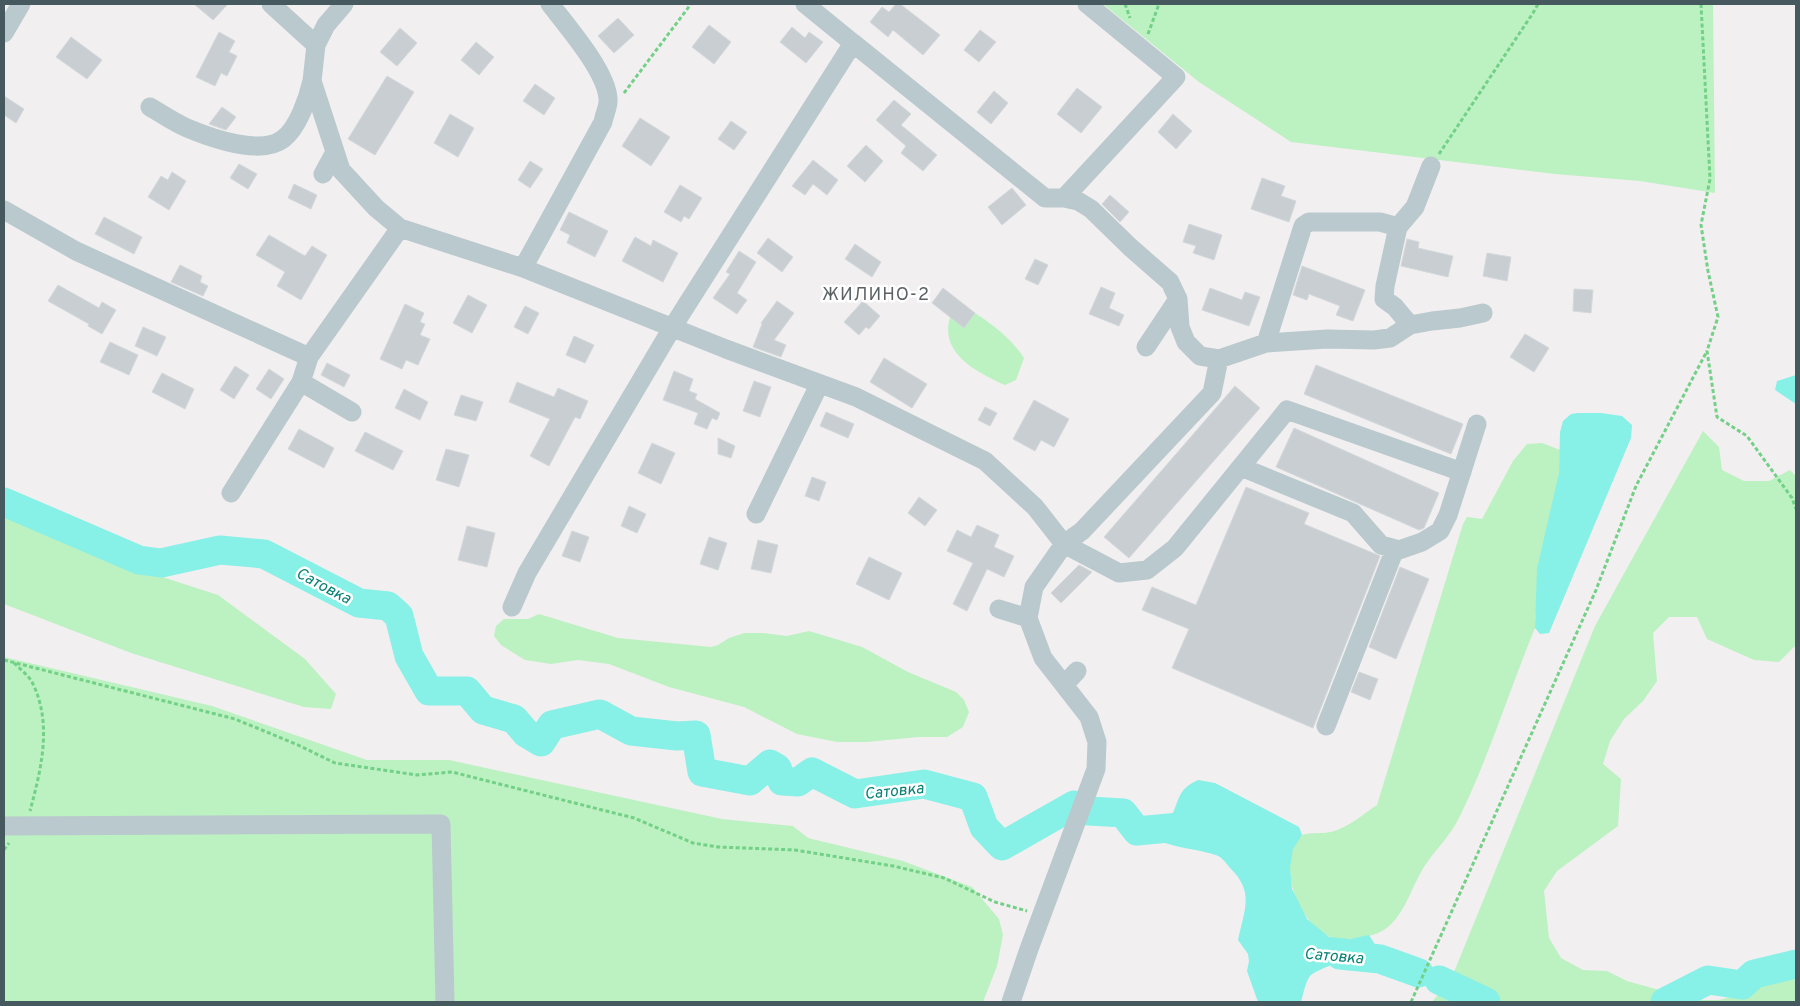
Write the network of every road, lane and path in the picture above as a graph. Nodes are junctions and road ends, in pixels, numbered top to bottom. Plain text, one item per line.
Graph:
1 (21, 4) edge
2 (271, 4) edge
3 (344, 4) edge
4 (550, 4) edge
5 (691, 4) edge
6 (804, 4) edge
7 (1087, 4) edge
8 (1159, 4) edge
9 (1538, 4) edge
10 (1701, 4) edge
11 (4, 33) edge
12 (853, 43) junction
13 (316, 45) junction
14 (1142, 48) junction
15 (312, 81) junction
16 (620, 98) dead end
17 (150, 107) dead end
18 (335, 152) junction
19 (1431, 166) joint
20 (322, 174) dead end
21 (1064, 198) junction
22 (4, 210) edge
23 (1398, 226) junction
24 (400, 228) junction
25 (523, 268) junction
26 (1178, 299) junction
27 (1483, 313) dead end
28 (1410, 325) junction
29 (672, 328) junction
30 (1266, 343) junction
31 (1146, 347) dead end
32 (1707, 351) junction
33 (308, 357) junction
34 (1219, 360) junction
35 (300, 382) junction
36 (819, 385) junction
37 (352, 412) dead end
38 (1477, 424) dead end
39 (1241, 467) junction
40 (1462, 472) junction
41 (231, 494) dead end
42 (1796, 509) edge
43 (756, 514) dead end
44 (1064, 544) junction
45 (1395, 549) junction
46 (512, 607) dead end
47 (999, 609) dead end
48 (1028, 618) junction
49 (4, 660) edge
50 (13, 662) junction
51 (1077, 671) dead end
52 (1064, 685) junction
53 (1326, 726) dead end
54 (13, 826) edge
55 (4, 850) edge
56 (1042, 915) junction
57 (445, 1002) edge
58 (1012, 1002) edge
59 (1411, 1002) edge

1 - 11 street
2 - 13 street
3 - 13 street
4 - 25 street
5 - 16 path
6 - 12 street
7 - 14 street
8 - 14 path
9 - 19 path
10 - 32 path
12 - 21 street
12 - 29 street
13 - 15 street
14 - 21 street
15 - 17 street
15 - 18 street
18 - 20 street
18 - 24 street
19 - 23 street
21 - 26 street
22 - 33 street
23 - 28 street
23 - 30 street
24 - 25 street
24 - 33 street
25 - 29 street
26 - 31 street
26 - 34 street
27 - 28 street
28 - 30 street
29 - 36 street
29 - 46 street
30 - 34 street
32 - 42 path
32 - 59 path
33 - 35 street
34 - 44 street
35 - 37 street
35 - 41 street
36 - 43 street
36 - 44 street
38 - 40 street
39 - 40 street
39 - 44 street
39 - 45 street
40 - 45 street
44 - 48 street
45 - 53 street
47 - 48 street
48 - 52 street
49 - 50 path
50 - 54 path
50 - 56 path
51 - 52 street
52 - 56 street
54 - 55 path
54 - 57 street
56 - 58 street

